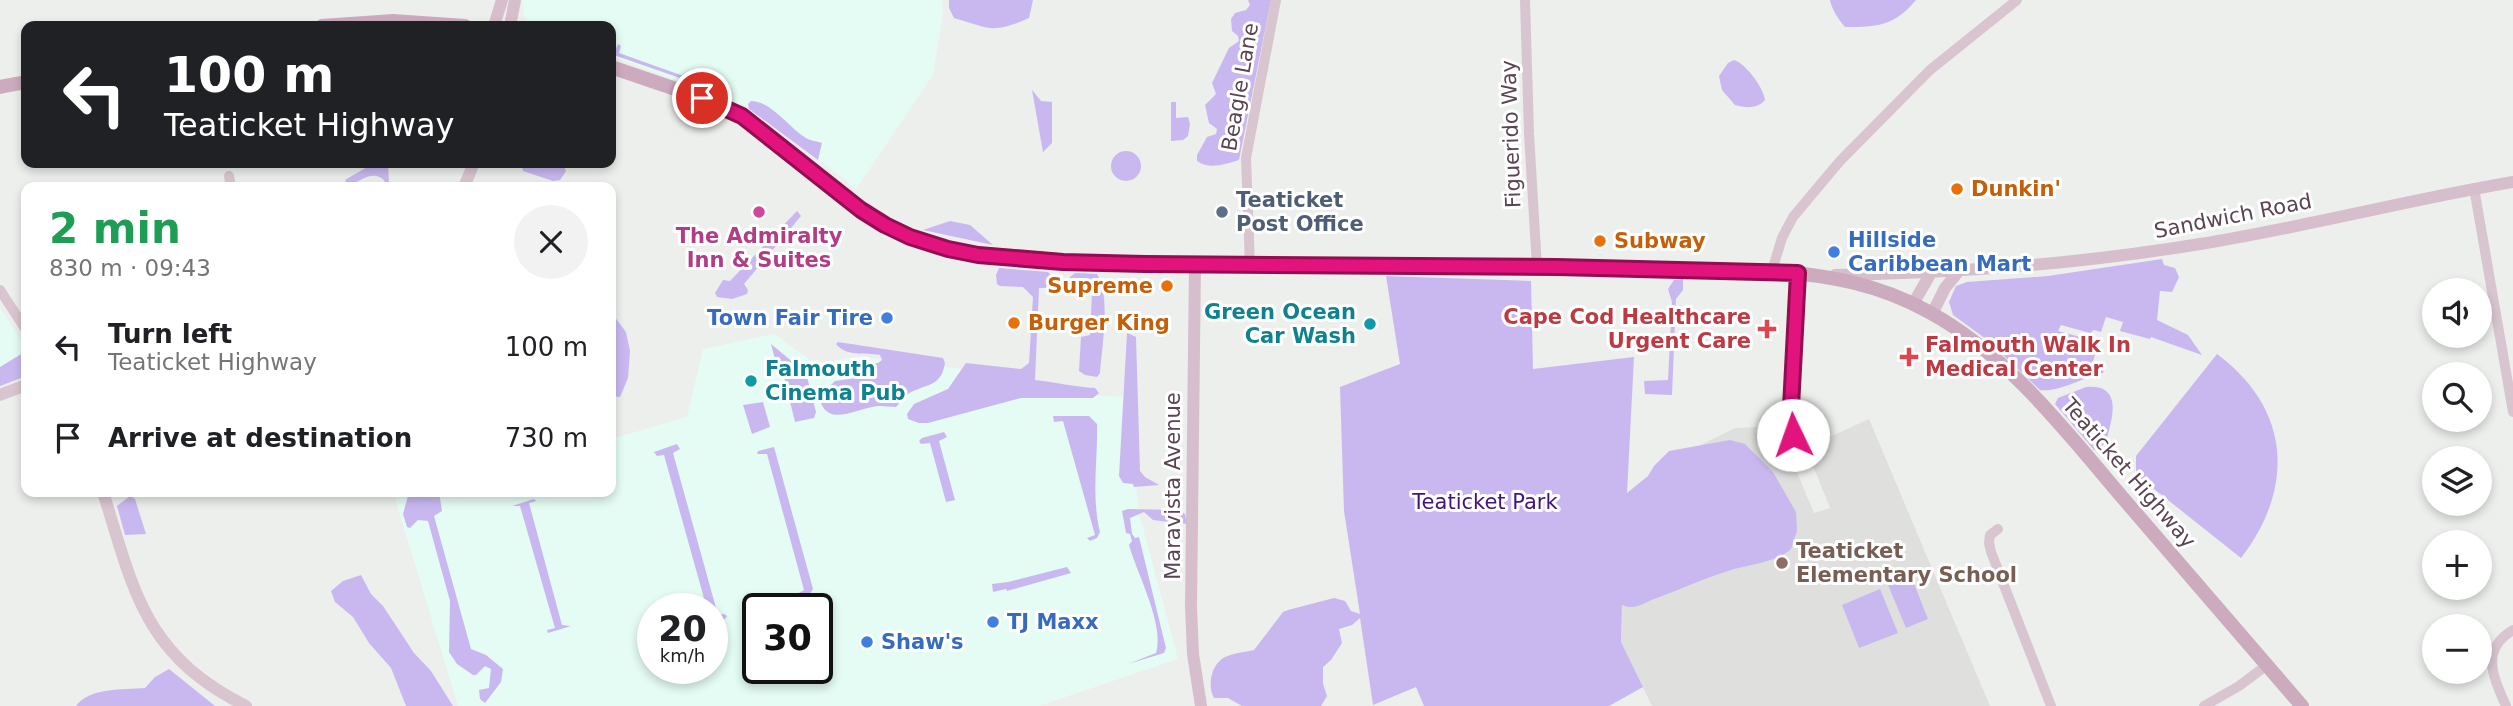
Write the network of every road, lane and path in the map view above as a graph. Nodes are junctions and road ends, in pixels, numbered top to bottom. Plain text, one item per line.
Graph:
1 (502, 0) edge
2 (515, 0) edge
3 (1276, 0) edge
4 (1525, 0) edge
5 (2017, 0) edge
6 (496, 21) edge
7 (511, 21) edge
8 (616, 69) edge
9 (21, 83) edge
10 (0, 87) edge
11 (2513, 182) edge
12 (2474, 188) junction
13 (1195, 265) junction
14 (1250, 266) junction
15 (1537, 267) junction
16 (1772, 271) junction
17 (1932, 271) junction
18 (1958, 271) junction
19 (1798, 273) junction
20 (1821, 275) junction
21 (0, 290) edge
22 (1913, 304) junction
23 (1932, 314) junction
24 (21, 322) edge
25 (21, 387) edge
26 (0, 395) edge
27 (2513, 412) edge
28 (1793, 435) dead end
29 (104, 497) edge
30 (1998, 529) dead end
31 (2513, 630) edge
32 (2267, 666) junction
33 (246, 706) edge
34 (1201, 706) edge
35 (2051, 706) edge
36 (2204, 706) edge
37 (2302, 706) edge
38 (2507, 706) edge

1 - 6 main road
2 - 7 main road
3 - 14 street, Beagle Lane
4 - 15 street, Figuerido Way
5 - 16 street
8 - 13 main road, Teaticket Highway
9 - 10 main road
11 - 12 main road, Sandwich Road
12 - 18 main road, Sandwich Road
12 - 27 street
13 - 14 main road, Teaticket Highway
13 - 34 main road, Maravista Avenue
14 - 15 main road, Teaticket Highway
15 - 16 main road, Teaticket Highway
16 - 19 main road, Teaticket Highway
17 - 18 main road, Sandwich Road
17 - 20 main road, Sandwich Road
17 - 22 main road
18 - 23 main road
19 - 20 main road, Teaticket Highway
19 - 28 street
20 - 22 main road, Teaticket Highway
21 - 24 street
22 - 23 main road, Teaticket Highway
23 - 32 main road, Teaticket Highway
25 - 26 street
29 - 33 street
30 - 35 street
31 - 38 street
32 - 36 street
32 - 37 main road, Teaticket Highway

